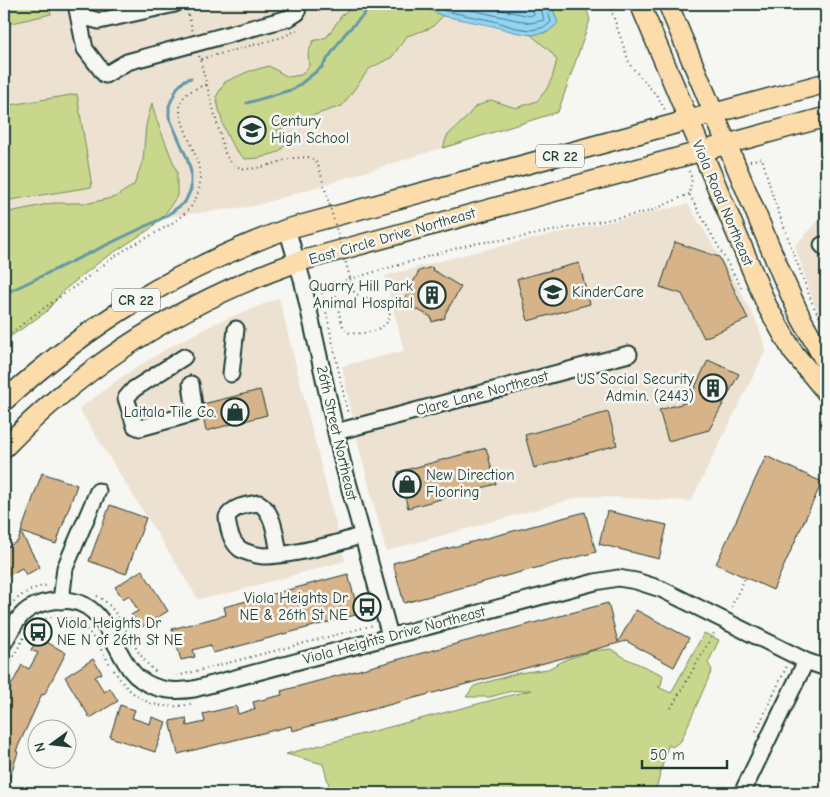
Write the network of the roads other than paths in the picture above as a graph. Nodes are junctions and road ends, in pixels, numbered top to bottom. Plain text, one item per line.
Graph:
1 (175, 4) edge
2 (298, 4) edge
3 (640, 4) edge
4 (668, 4) edge
5 (78, 10) edge
6 (826, 83) edge
7 (712, 113) junction
8 (826, 117) edge
9 (688, 120) junction
10 (726, 144) junction
11 (701, 151) junction
12 (287, 229) junction
13 (297, 262) junction
14 (236, 329) dead end
15 (628, 354) dead end
16 (184, 357) dead end
17 (826, 363) edge
18 (231, 374) dead end
19 (191, 384) dead end
20 (826, 392) edge
21 (4, 402) edge
22 (343, 430) junction
23 (4, 448) edge
24 (98, 491) dead end
25 (362, 535) junction
26 (279, 554) dead end
27 (61, 601) junction
28 (390, 636) junction
29 (4, 643) edge
30 (806, 661) junction
31 (826, 668) edge
32 (742, 793) edge

1 - 5 street
2 - 5 street
3 - 9 main road, Viola Road Northeast
4 - 7 main road, Viola Road Northeast
6 - 7 main road, CR 22
7 - 9 main road, CR 22
7 - 10 main road, Viola Road Northeast
8 - 10 main road, East Circle Drive Northeast / CR 22
9 - 11 main road, Viola Road Northeast
9 - 12 main road, CR 22
10 - 11 main road, East Circle Drive Northeast / CR 22
10 - 17 main road, Viola Road Northeast
11 - 13 main road, East Circle Drive Northeast / CR 22
11 - 20 main road, Viola Road Northeast
12 - 13 street, 26th Street Northeast
12 - 21 main road, CR 22
13 - 22 street, 26th Street Northeast
13 - 23 main road, East Circle Drive Northeast / CR 22
14 - 18 street
15 - 22 street, Clare Lane Northeast
16 - 19 street
22 - 25 street, 26th Street Northeast
24 - 27 street
25 - 26 street
25 - 28 street, 26th Street Northeast
27 - 28 street, Viola Heights Drive Northeast
27 - 29 street, Viola Heights Drive Northeast
28 - 30 street, Viola Heights Drive Northeast
30 - 31 street, Viola Heights Drive Northeast
30 - 32 street

